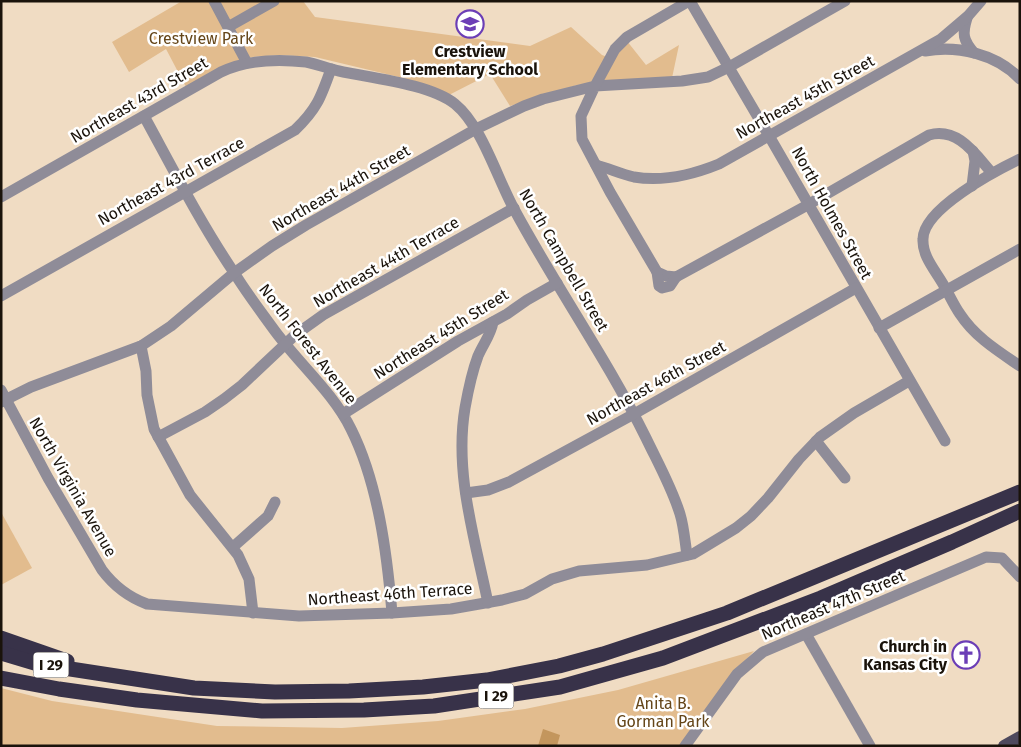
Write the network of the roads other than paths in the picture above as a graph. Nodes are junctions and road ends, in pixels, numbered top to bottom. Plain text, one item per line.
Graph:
1 (214, 1) edge
2 (274, 1) edge
3 (690, 1) edge
4 (846, 1) edge
5 (981, 1) edge
6 (968, 16) junction
7 (228, 27) junction
8 (918, 52) junction
9 (974, 53) junction
10 (247, 63) junction
11 (730, 67) junction
12 (331, 69) junction
13 (1020, 79) edge
14 (595, 86) junction
15 (144, 116) junction
16 (476, 129) junction
17 (769, 135) junction
18 (973, 151) junction
19 (1020, 159) edge
20 (596, 165) junction
21 (992, 173) junction
22 (626, 175) junction
23 (972, 186) junction
24 (186, 191) junction
25 (610, 192) junction
26 (1, 197) edge
27 (809, 204) junction
28 (514, 208) junction
29 (1020, 249) edge
30 (234, 273) junction
31 (557, 283) junction
32 (856, 288) junction
33 (947, 290) junction
34 (1, 296) edge
35 (493, 322) junction
36 (879, 328) junction
37 (458, 341) junction
38 (284, 344) junction
39 (141, 346) junction
40 (477, 361) junction
41 (1020, 366) edge
42 (910, 381) junction
43 (3, 397) edge
44 (343, 414) junction
45 (634, 414) junction
46 (158, 437) junction
47 (816, 441) junction
48 (945, 441) dead end
49 (845, 478) dead end
50 (1020, 480) edge
51 (1020, 492) edge
52 (466, 493) junction
53 (275, 502) dead end
54 (1020, 512) edge
55 (963, 515) junction
56 (1020, 523) edge
57 (952, 542) junction
58 (233, 547) junction
59 (687, 555) junction
60 (1020, 577) edge
61 (125, 594) joint
62 (488, 603) junction
63 (253, 613) junction
64 (392, 613) junction
65 (806, 634) junction
66 (1, 638) edge
67 (1, 653) edge
68 (101, 673) junction
69 (1, 676) edge
70 (1020, 737) edge
71 (685, 746) edge
72 (870, 746) edge
73 (1004, 746) edge

1 - 7 street
2 - 7 street
3 - 11 street, North Holmes Street
3 - 14 street
4 - 11 street
5 - 6 street, Northeast 45th Street
6 - 8 street, Northeast 45th Street
6 - 9 street
7 - 10 street
8 - 9 street
8 - 17 street, Northeast 45th Street
9 - 13 street
10 - 12 street, Northeast 43rd Street
10 - 15 street, Northeast 43rd Street
11 - 14 street
11 - 17 street, North Holmes Street
12 - 16 street, North Campbell Street
12 - 24 street, Northeast 43rd Terrace
14 - 16 street, Northeast 44th Street
14 - 20 street
15 - 24 street, North Forest Avenue
15 - 26 street, Northeast 43rd Street
16 - 28 street, North Campbell Street
16 - 30 street, Northeast 44th Street
17 - 22 street, Northeast 45th Street
17 - 27 street, North Holmes Street
18 - 21 street
18 - 23 street
18 - 27 street
19 - 21 street
20 - 22 street, Northeast 45th Street
20 - 25 street
21 - 23 street
22 - 25 street
23 - 33 street
24 - 30 street, North Forest Avenue
24 - 34 street, Northeast 43rd Terrace
25 - 27 street
27 - 32 street, North Holmes Street
28 - 31 street, North Campbell Street
28 - 38 street, Northeast 44th Terrace
29 - 33 street
30 - 38 street, North Forest Avenue
30 - 39 street, Northeast 44th Street
31 - 35 street, Northeast 45th Street
31 - 45 street, North Campbell Street
32 - 36 street, North Holmes Street
32 - 45 street, Northeast 46th Street
33 - 36 street
33 - 41 street
35 - 37 street, Northeast 45th Street
35 - 40 street
36 - 42 street, North Holmes Street
37 - 40 street
37 - 44 street, Northeast 45th Street
38 - 44 street, North Forest Avenue
38 - 46 street, Northeast 44th Terrace
39 - 43 street, Northeast 44th Street
39 - 46 street
40 - 52 street
42 - 47 street, Northeast 46th Terrace
42 - 48 street, North Holmes Street
43 - 61 street, North Virginia Avenue
44 - 64 street, North Forest Avenue
45 - 52 street, Northeast 46th Street
45 - 59 street, North Campbell Street
46 - 58 street
47 - 49 street
47 - 59 street, Northeast 46th Terrace
50 - 55 highway
51 - 55 highway, I 29
52 - 62 street
53 - 58 street
54 - 57 highway, I 29
55 - 68 highway, I 29
56 - 57 highway
57 - 69 highway, I 29
58 - 63 street
59 - 62 street, Northeast 46th Terrace
60 - 65 street, Northeast 47th Street
61 - 63 street, Northeast 46th Terrace
62 - 64 street, Northeast 46th Terrace
63 - 64 street, Northeast 46th Terrace
65 - 71 street, Northeast 47th Street
65 - 72 street
66 - 68 highway
67 - 68 highway, I 29
70 - 73 main road

